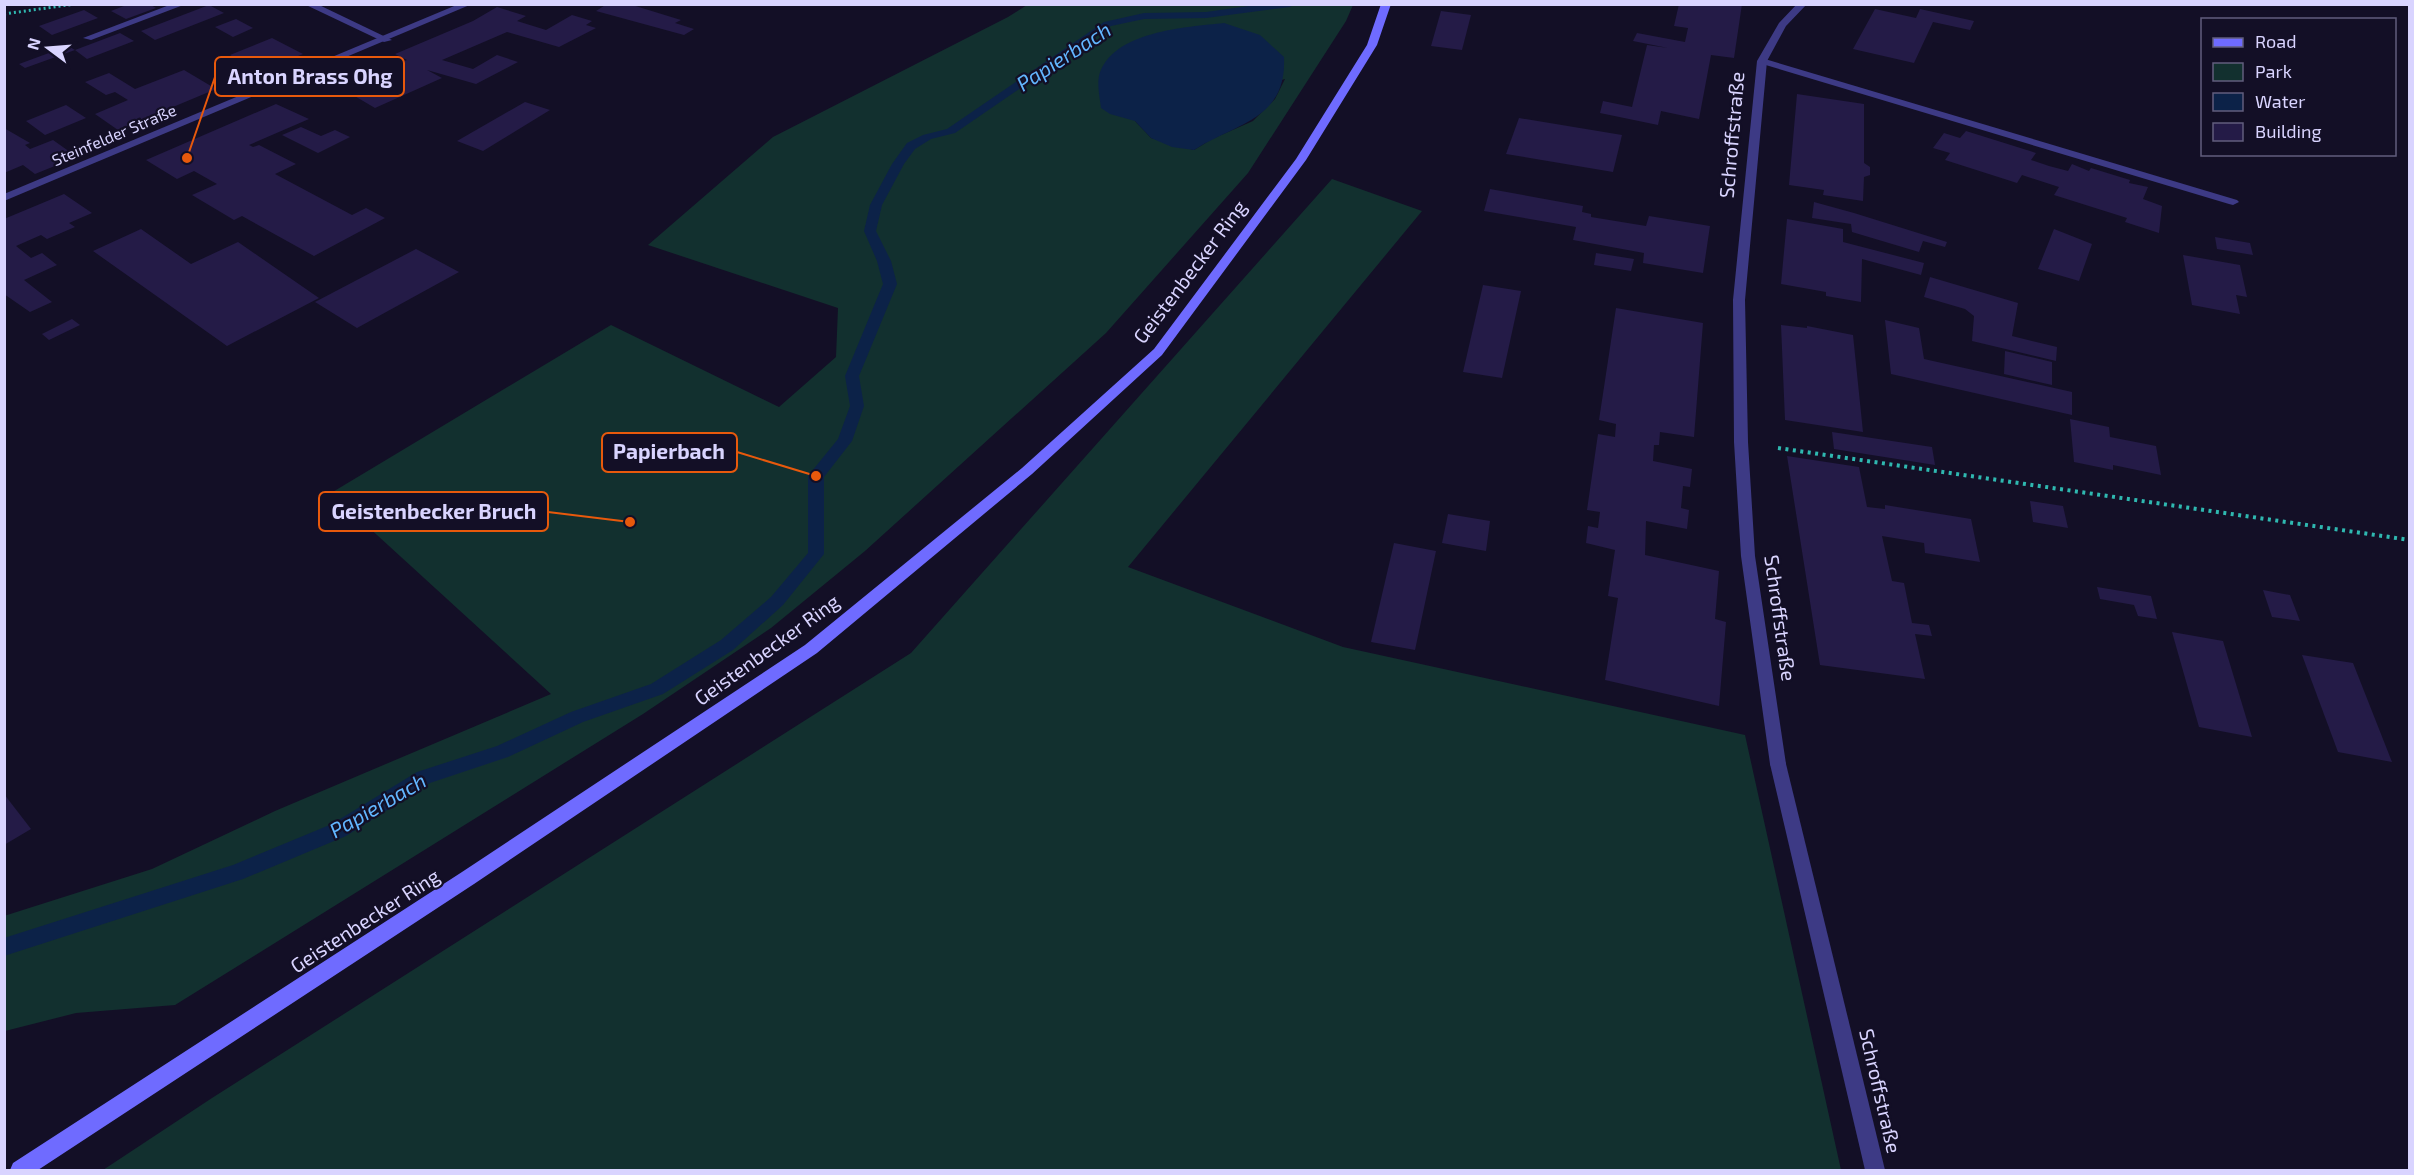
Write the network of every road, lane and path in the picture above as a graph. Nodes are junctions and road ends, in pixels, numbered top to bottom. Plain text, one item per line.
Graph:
1 (75, 4) edge
2 (182, 4) edge
3 (308, 4) edge
4 (468, 4) edge
5 (1386, 4) edge
6 (1803, 4) edge
7 (4, 14) edge
8 (88, 38) dead end
9 (387, 40) junction
10 (1762, 61) junction
11 (4, 198) edge
12 (2233, 202) dead end
13 (1741, 442) junction
14 (2409, 540) edge
15 (20, 1170) edge
16 (1875, 1170) edge

1 - 7 path
2 - 8 street
3 - 9 street
4 - 9 street, Steinfelder Straße
5 - 15 main road, Geistenbecker Ring
6 - 10 street, Schroffstraße
9 - 11 street, Steinfelder Straße
10 - 12 street, Schroffstraße
10 - 13 street, Schroffstraße
13 - 14 path
13 - 16 street, Schroffstraße

